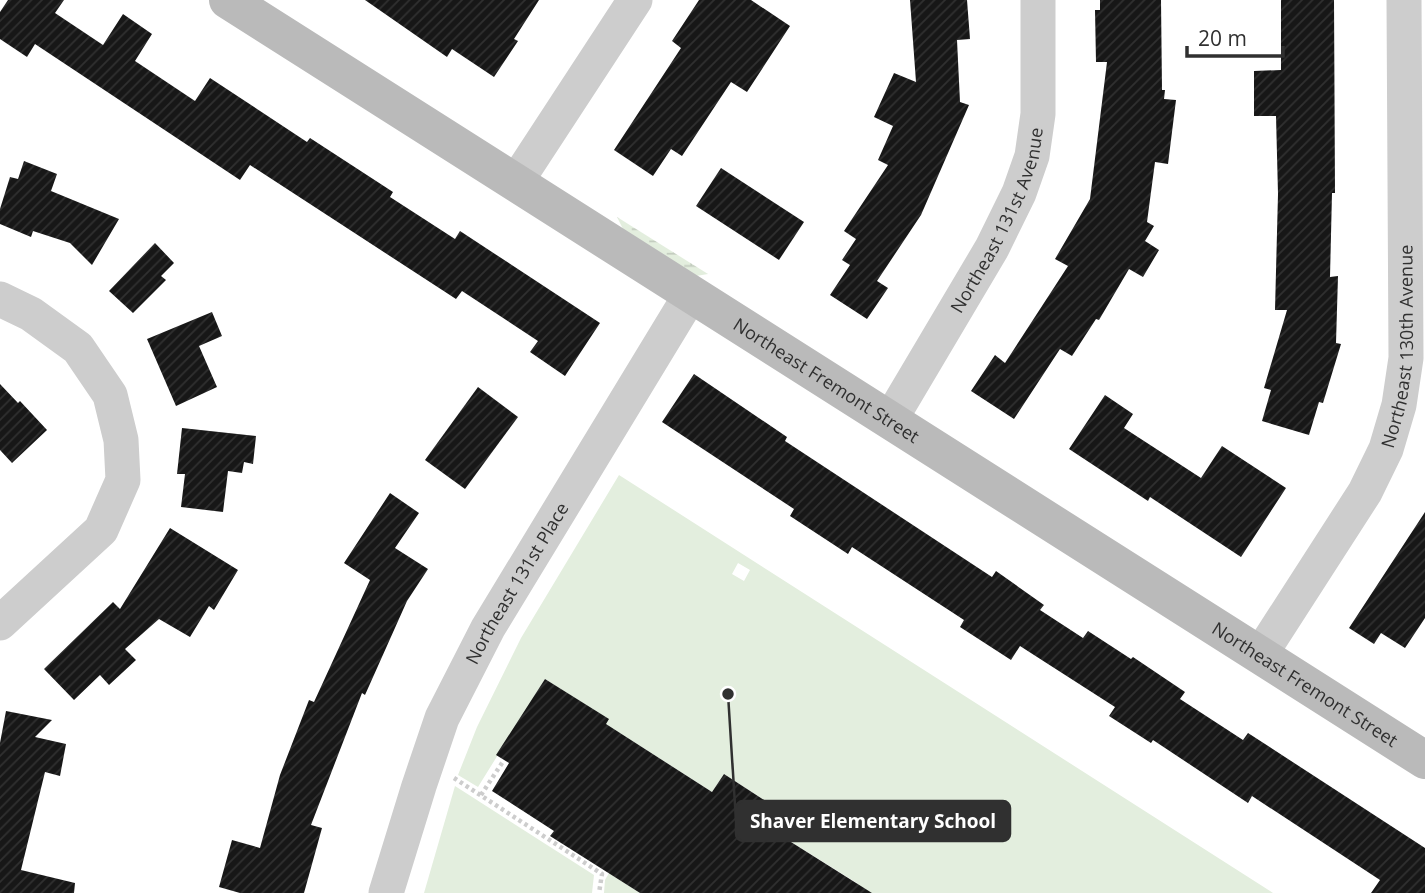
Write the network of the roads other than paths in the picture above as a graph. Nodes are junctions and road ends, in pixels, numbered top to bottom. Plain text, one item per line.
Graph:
1 (228, 0) edge
2 (635, 0) edge
3 (1038, 0) edge
4 (1404, 0) edge
5 (516, 182) junction
6 (691, 294) junction
7 (0, 299) edge
8 (890, 420) junction
9 (0, 623) edge
10 (1260, 655) junction
11 (1425, 761) edge
12 (386, 893) edge

1 - 5 street, Northeast Fremont Street
2 - 5 street
3 - 8 street, Northeast 131st Avenue
4 - 10 street, Northeast 130th Avenue
5 - 6 street, Northeast Fremont Street
6 - 8 street, Northeast Fremont Street
6 - 12 street, Northeast 131st Place
7 - 9 street
8 - 10 street, Northeast Fremont Street
10 - 11 street, Northeast Fremont Street

